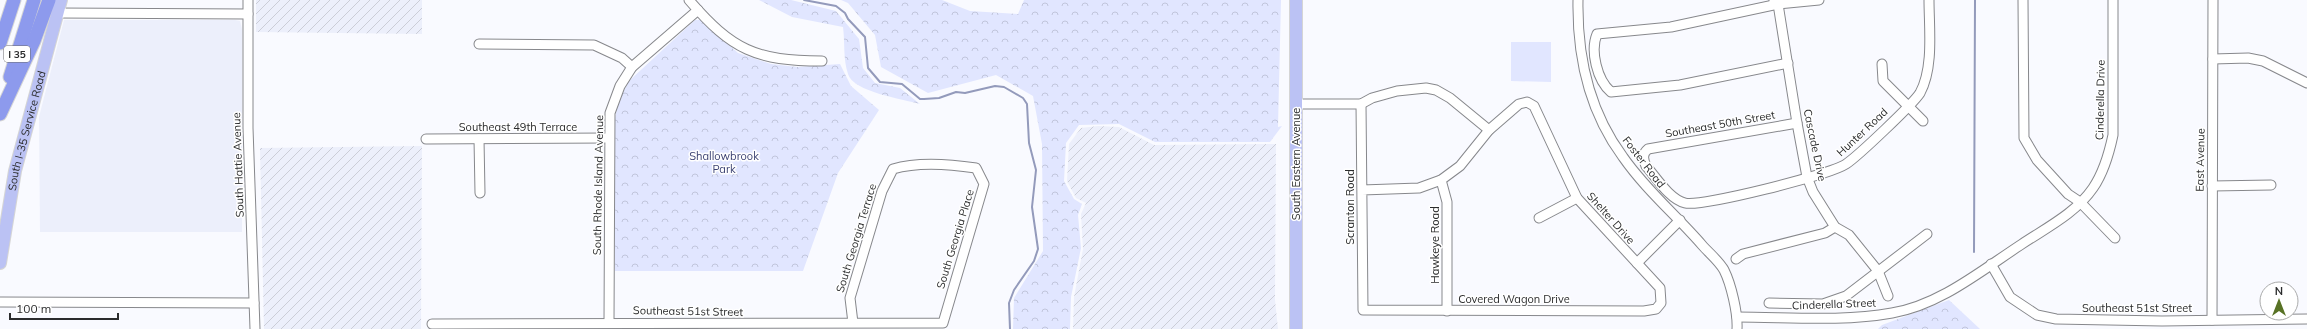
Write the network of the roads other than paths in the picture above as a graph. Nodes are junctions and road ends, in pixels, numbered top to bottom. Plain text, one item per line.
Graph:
1 (14, 0) edge
2 (34, 0) edge
3 (50, 0) edge
4 (61, 0) edge
5 (248, 0) edge
6 (688, 0) edge
7 (1296, 0) edge
8 (1578, 0) edge
9 (1819, 0) edge
10 (1929, 0) edge
11 (2023, 0) edge
12 (2113, 0) edge
13 (2213, 0) edge
14 (1775, 2) edge
15 (698, 10) junction
16 (57, 13) junction
17 (248, 14) junction
18 (0, 43) edge
19 (479, 44) dead end
20 (2213, 59) junction
21 (822, 60) dead end
22 (1788, 63) junction
23 (1882, 64) dead end
24 (632, 67) junction
25 (2307, 83) edge
26 (1296, 104) junction
27 (1361, 104) junction
28 (1907, 106) junction
29 (0, 107) edge
30 (0, 114) edge
31 (1923, 121) dead end
32 (1797, 123) junction
33 (1489, 130) junction
34 (609, 138) junction
35 (426, 139) dead end
36 (479, 139) junction
37 (1648, 150) joint
38 (924, 164) joint
39 (1807, 177) junction
40 (1441, 180) junction
41 (2271, 185) dead end
42 (2212, 186) junction
43 (1362, 190) junction
44 (480, 193) dead end
45 (1577, 198) junction
46 (2080, 202) junction
47 (1539, 218) dead end
48 (1680, 220) junction
49 (1835, 227) junction
50 (1927, 234) dead end
51 (2115, 238) dead end
52 (1736, 259) dead end
53 (0, 263) edge
54 (1637, 263) junction
55 (1991, 264) junction
56 (1878, 271) junction
57 (1888, 296) dead end
58 (0, 302) edge
59 (254, 303) junction
60 (1661, 303) joint
61 (1769, 303) dead end
62 (1363, 310) joint
63 (1447, 311) junction
64 (1738, 317) junction
65 (2307, 319) edge
66 (2212, 320) junction
67 (610, 322) junction
68 (853, 323) junction
69 (943, 323) joint
70 (432, 324) dead end
71 (2162, 325) edge
72 (554, 326) edge
73 (780, 326) edge
74 (255, 329) edge
75 (1296, 329) edge
76 (1737, 329) edge

1 - 18 highway, I 35
2 - 29 highway, I 35
3 - 30 highway
4 - 16 main road, South I-35 Service Road
5 - 17 street, South Hattie Avenue
6 - 15 street
7 - 26 main road, South Eastern Avenue
8 - 48 street, Foster Road
9 - 14 street
10 - 28 street, Hunter Road
11 - 46 street
12 - 46 street, Cinderella Drive
13 - 20 street, East Avenue
14 - 22 street, Cascade Drive
14 - 22 street
15 - 21 street
15 - 24 street, South Rhode Island Avenue
16 - 17 street
16 - 53 main road, South I-35 Service Road
17 - 59 street, South Hattie Avenue
19 - 24 street
20 - 25 street
20 - 42 street, East Avenue
22 - 32 street, Cascade Drive
23 - 28 street
24 - 34 street, South Rhode Island Avenue
26 - 27 street
26 - 75 main road, South Eastern Avenue
27 - 33 street
27 - 43 street, Scranton Road
28 - 31 street
28 - 39 street, Hunter Road
32 - 37 street, Southeast 50th Street
32 - 39 street, Cascade Drive
33 - 40 street
33 - 45 street, Shelter Drive
34 - 36 street, Southeast 49th Terrace
34 - 67 street, South Rhode Island Avenue
35 - 36 street, Southeast 49th Terrace
36 - 44 street
37 - 39 street, Hunter Road
38 - 68 street, South Georgia Terrace
38 - 69 street, South Georgia Place
39 - 49 street, Cascade Drive
40 - 43 street
40 - 63 street, Hawkeye Road
41 - 42 street
42 - 66 street, East Avenue
43 - 62 street, Scranton Road
45 - 47 street
45 - 54 street, Shelter Drive
46 - 51 street
46 - 55 street, Cinderella Drive
48 - 54 street
48 - 64 street, Foster Road
49 - 52 street
49 - 56 street, Cascade Drive
50 - 56 street
54 - 60 street, Shelter Drive
55 - 64 street, Cinderella Street
55 - 71 street, Southeast 51st Street
56 - 57 street, Cascade Drive
56 - 61 street
58 - 59 street
59 - 74 street, South Hattie Avenue
60 - 63 street, Covered Wagon Drive
62 - 63 street, Covered Wagon Drive
64 - 76 street
65 - 66 street, Southeast 51st Street
66 - 71 street, Southeast 51st Street
67 - 72 street, Southeast 51st Street
67 - 73 street, Southeast 51st Street
68 - 69 street, Southeast 51st Street
68 - 73 street, Southeast 51st Street
70 - 72 street, Southeast 51st Street

